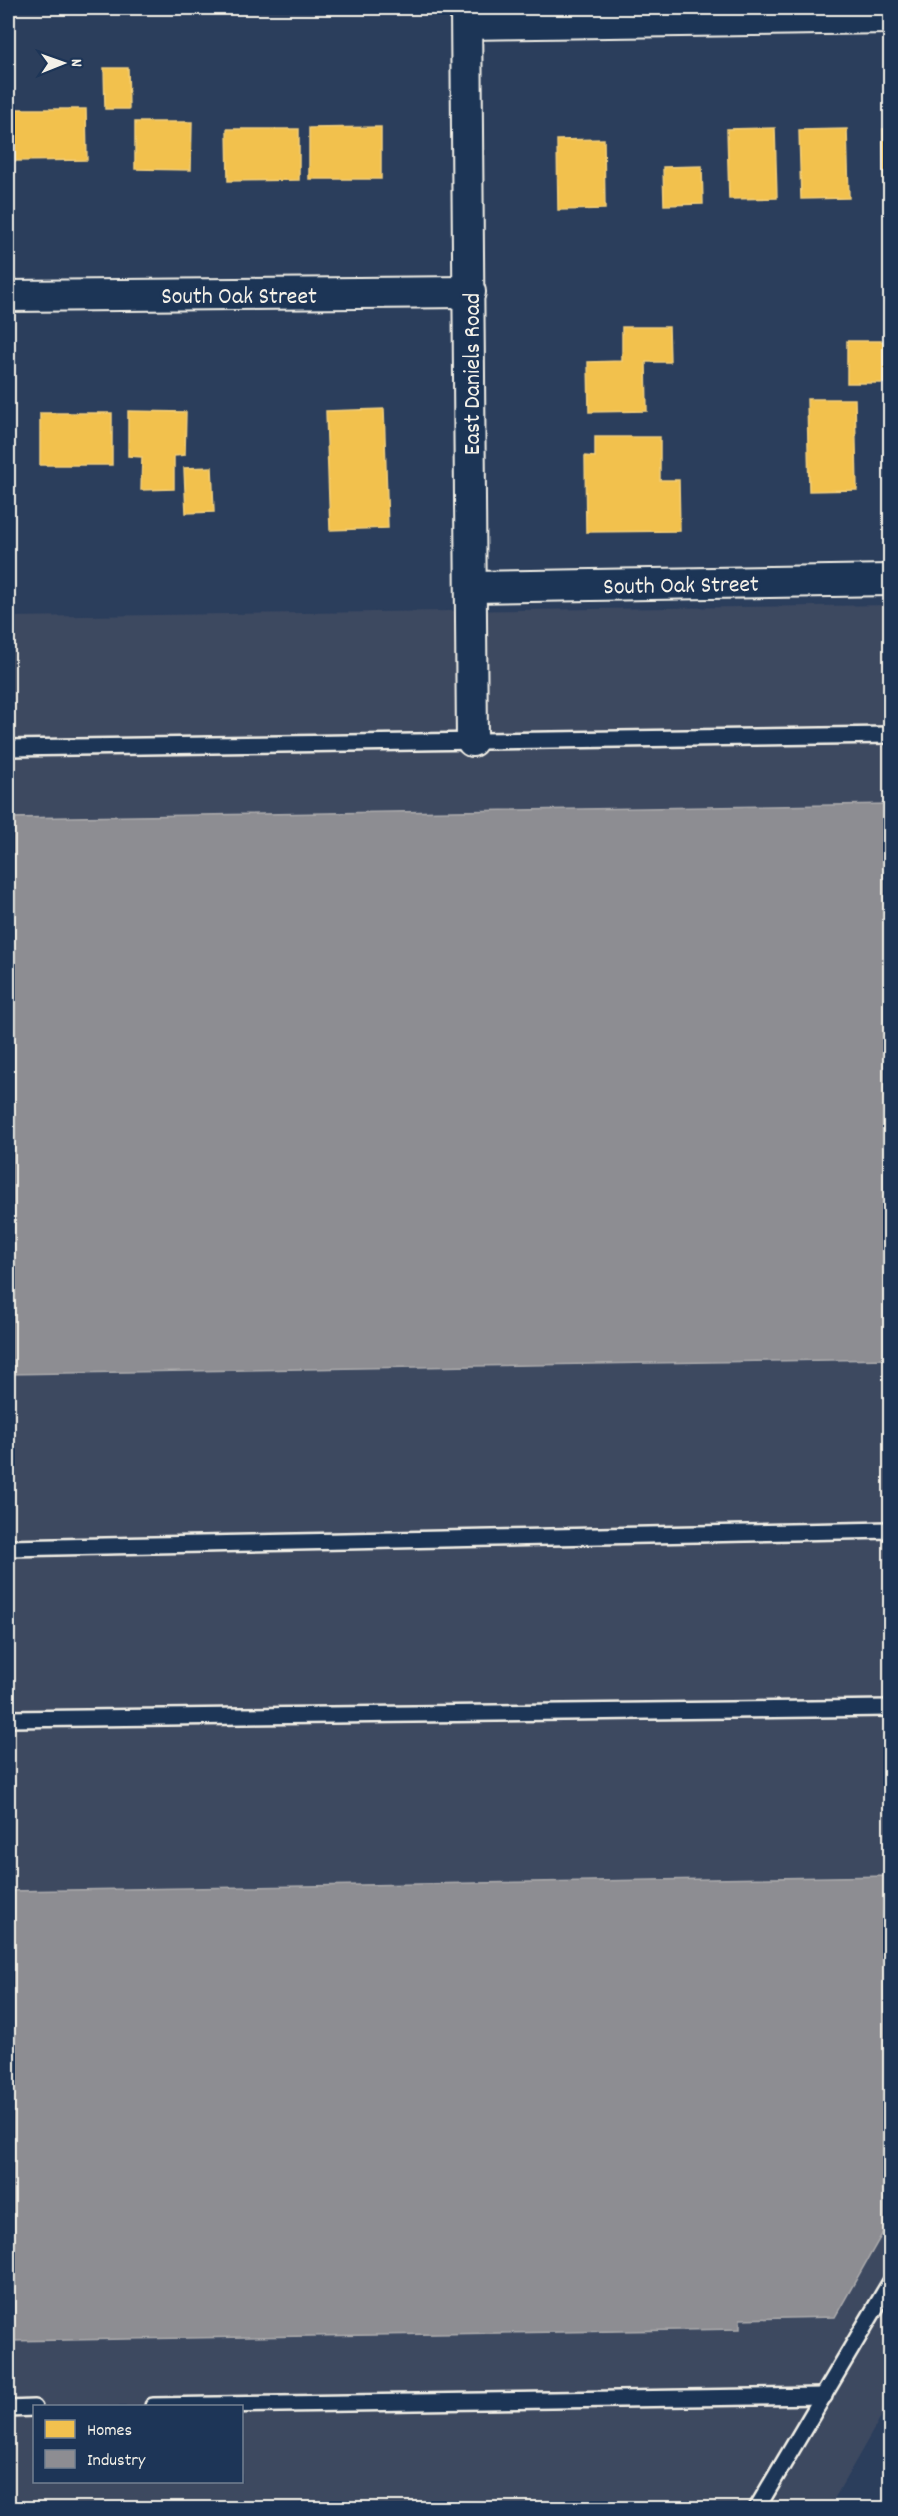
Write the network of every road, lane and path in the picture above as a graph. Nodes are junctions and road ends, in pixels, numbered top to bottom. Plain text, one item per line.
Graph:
1 (467, 16) edge
2 (891, 18) edge
3 (470, 292) junction
4 (8, 296) edge
5 (891, 580) edge
6 (472, 587) junction
7 (891, 735) edge
8 (472, 741) junction
9 (8, 748) edge
10 (891, 1530) edge
11 (8, 1548) edge
12 (891, 1708) edge
13 (8, 1719) edge
14 (891, 2283) edge
15 (824, 2396) junction
16 (220, 2405) edge
17 (33, 2408) edge
18 (8, 2409) edge
19 (757, 2508) edge

1 - 2 street
1 - 3 street, East Daniels Road
3 - 4 street, South Oak Street
3 - 6 street, East Daniels Road
5 - 6 street, South Oak Street
6 - 8 street, East Daniels Road
7 - 8 lane
8 - 9 lane
10 - 11 lane
12 - 13 lane
14 - 15 lane
15 - 16 lane
15 - 19 lane
17 - 18 lane

